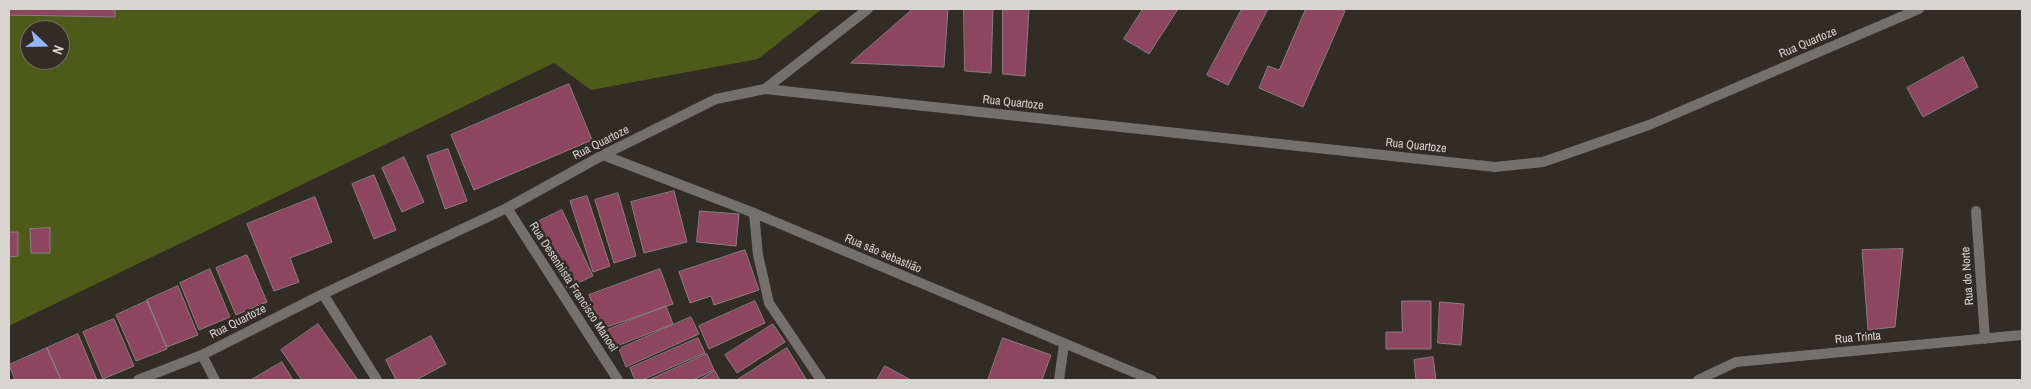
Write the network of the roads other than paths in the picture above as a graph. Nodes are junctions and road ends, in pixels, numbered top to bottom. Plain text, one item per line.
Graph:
1 (868, 9) edge
2 (1919, 9) edge
3 (765, 89) junction
4 (603, 155) junction
5 (506, 208) junction
6 (1976, 211) dead end
7 (754, 213) junction
8 (323, 294) junction
9 (2022, 335) edge
10 (1985, 339) junction
11 (1064, 344) junction
12 (202, 355) junction
13 (138, 380) edge
14 (215, 380) edge
15 (377, 380) edge
16 (618, 380) edge
17 (821, 380) edge
18 (1059, 380) edge
19 (1152, 380) edge
20 (1699, 380) edge

1 - 3 street
2 - 3 street, Rua Quartoze
3 - 4 street, Rua Quartoze
4 - 5 street, Rua Quartoze
4 - 7 street, Rua são sebastião
5 - 8 street, Rua Quartoze
5 - 16 street, Rua Desenhista Francisco Manoel
6 - 10 street, Rua do Norte
7 - 11 street, Rua são sebastião
7 - 17 street
8 - 12 street, Rua Quartoze
8 - 15 street
9 - 10 street, Rua Trinta
10 - 20 street, Rua Trinta
11 - 18 street
11 - 19 street, Rua são sebastião
12 - 13 street, Rua Quartoze
12 - 14 street

